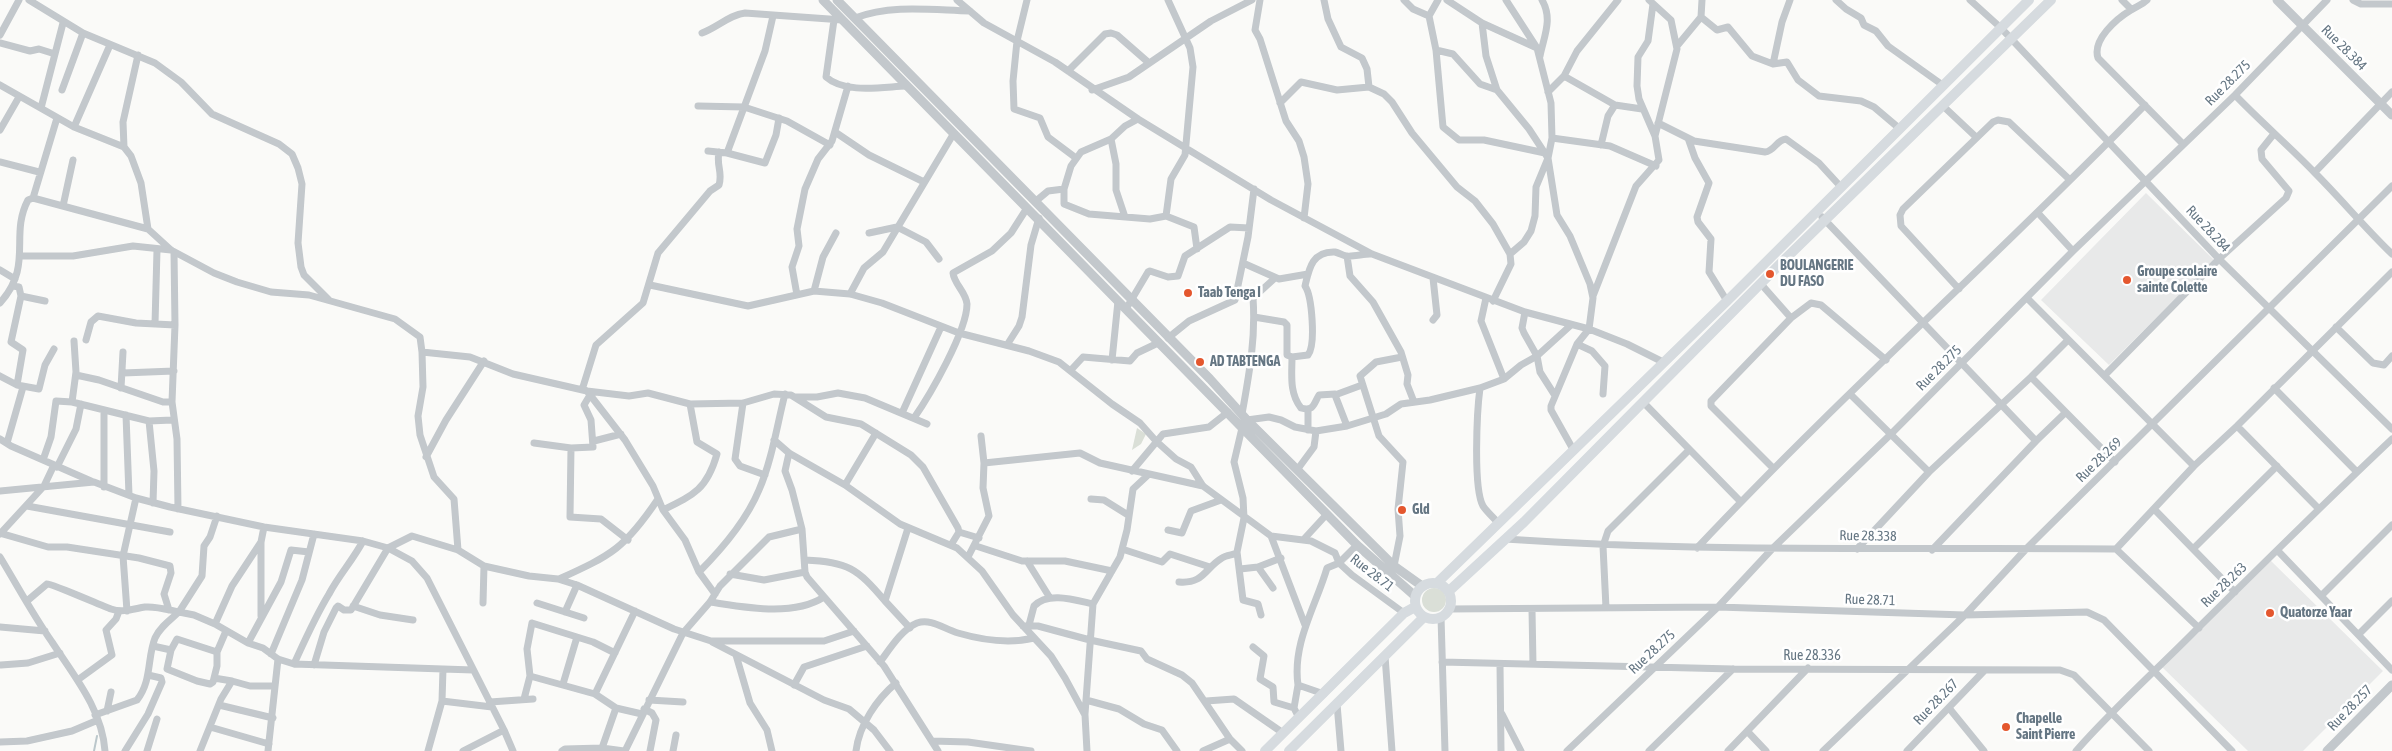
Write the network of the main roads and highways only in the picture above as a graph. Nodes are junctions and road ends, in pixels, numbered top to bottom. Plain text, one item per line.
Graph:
1 (2030, 0) edge
2 (2051, 0) edge
3 (1437, 582) junction
4 (1449, 591) junction
5 (1415, 602) junction
6 (1424, 617) junction
7 (1265, 751) edge
8 (1289, 751) edge

1 - 3 main road
2 - 4 main road
3 - 4 main road
3 - 5 main road
4 - 6 main road
5 - 6 main road
5 - 7 main road
6 - 8 main road

